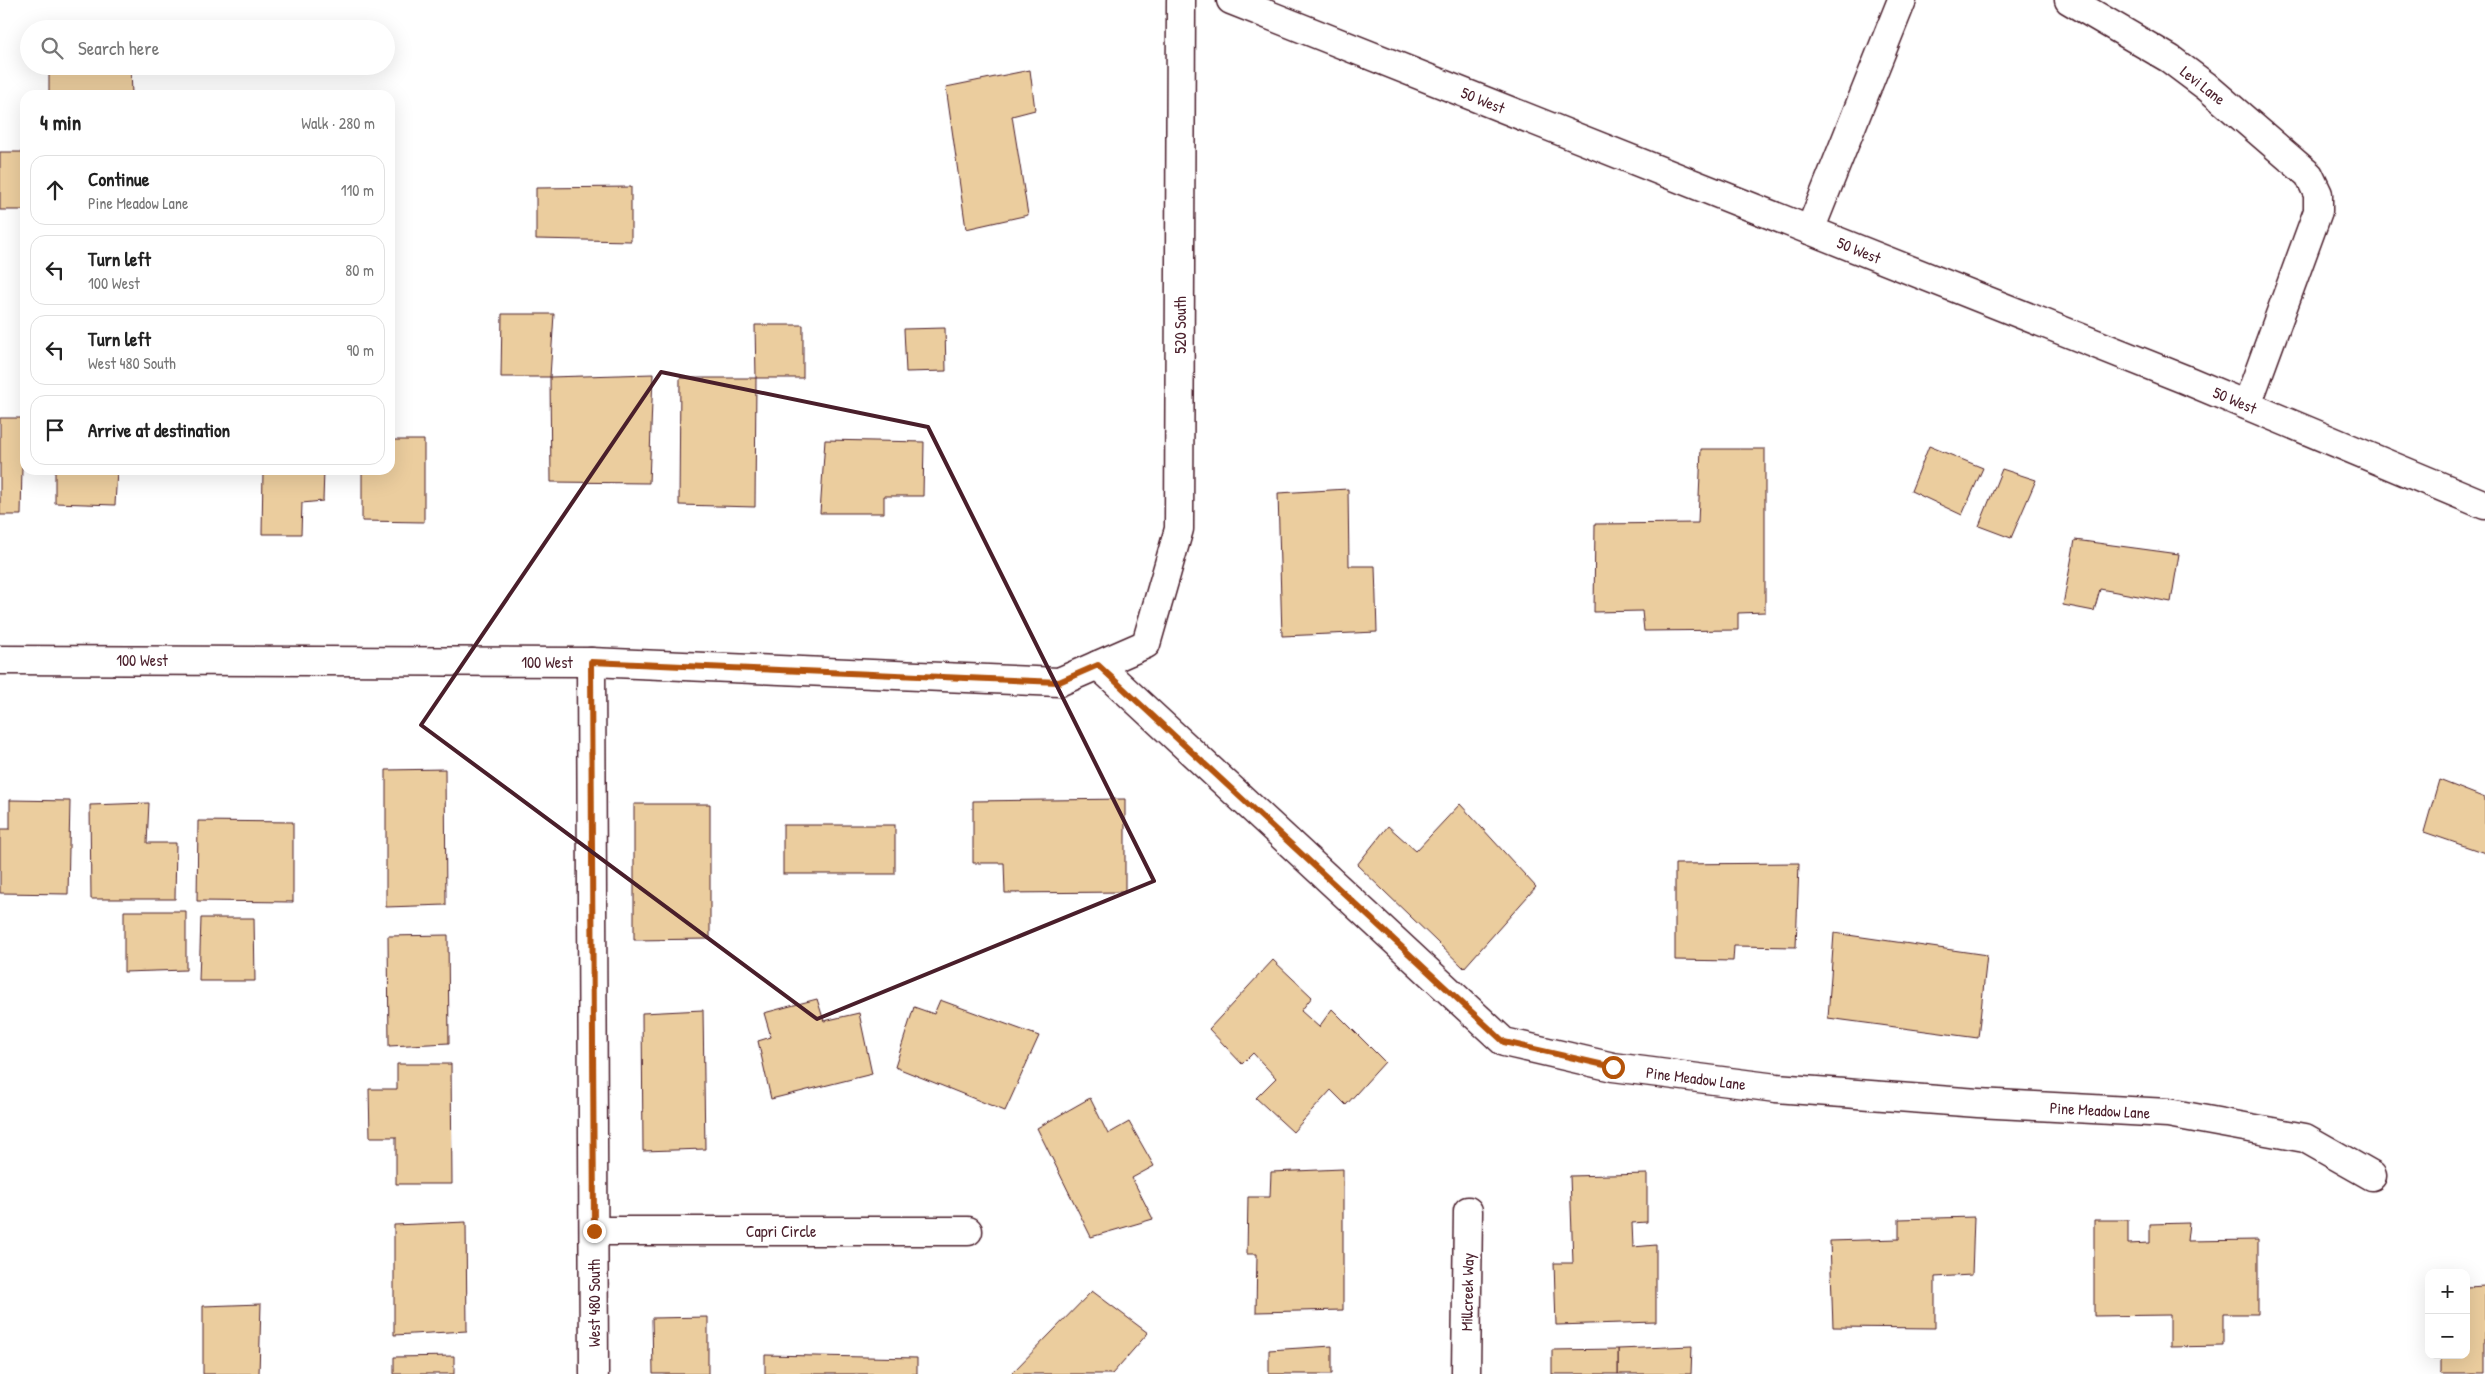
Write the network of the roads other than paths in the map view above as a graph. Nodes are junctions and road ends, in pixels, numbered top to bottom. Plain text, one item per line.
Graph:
1 (1181, 0) edge
2 (1231, 0) edge
3 (1902, 0) edge
4 (2069, 0) edge
5 (1810, 230) junction
6 (2247, 405) junction
7 (2485, 505) edge
8 (1146, 644) joint
9 (0, 660) edge
10 (591, 662) junction
11 (1098, 665) junction
12 (2372, 1176) dead end
13 (1468, 1211) dead end
14 (594, 1231) junction
15 (968, 1231) dead end
16 (594, 1374) edge
17 (1466, 1374) edge

1 - 8 street, 520 South
2 - 5 street, 50 West
3 - 5 street
4 - 6 street, Levi Lane
5 - 6 street, 50 West
6 - 7 street, 50 West
8 - 11 street, 100 West
9 - 10 street, 100 West
10 - 11 street, 100 West
10 - 14 street, West 480 South
11 - 12 street, Pine Meadow Lane
13 - 17 street, Millcreek Way
14 - 15 street, Capri Circle
14 - 16 street, West 480 South

